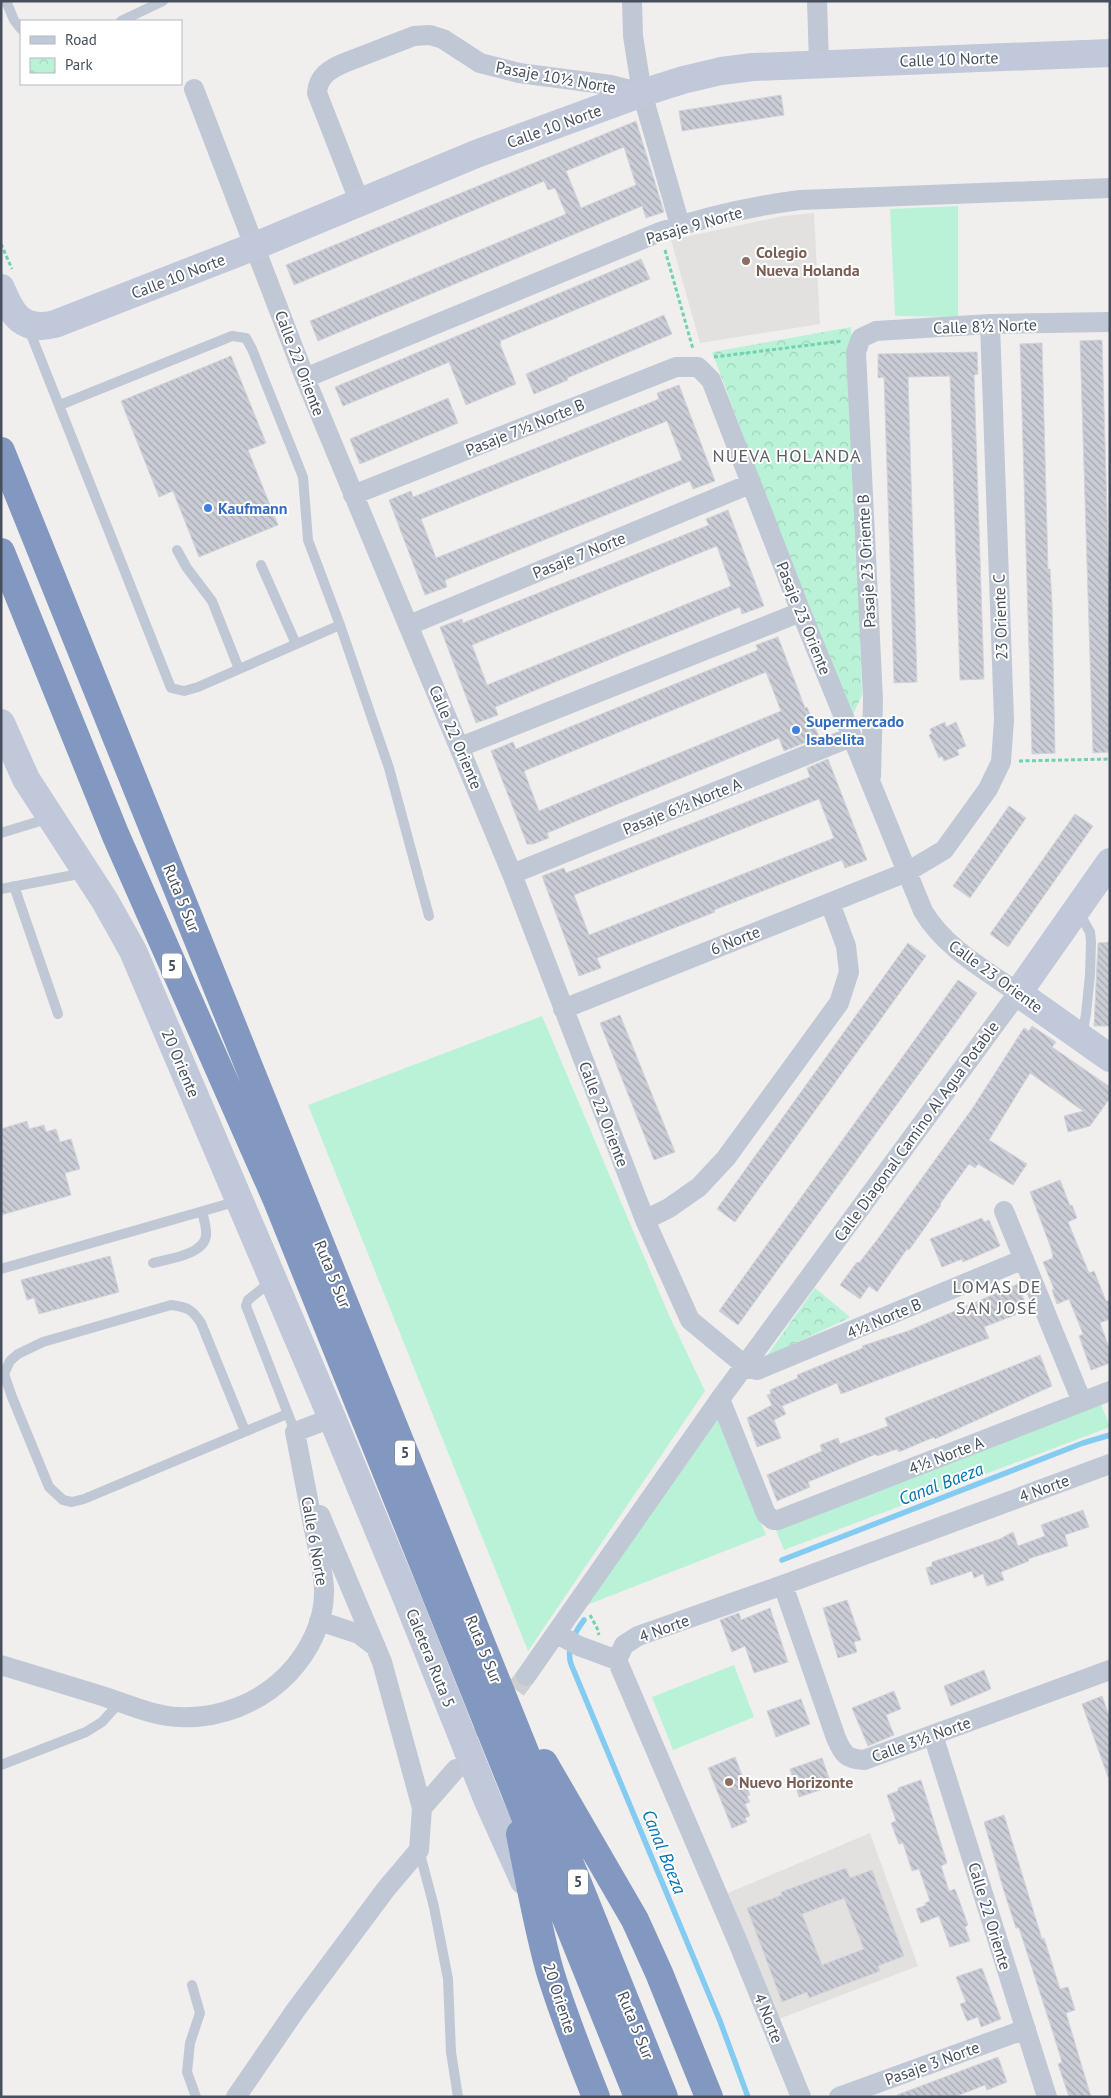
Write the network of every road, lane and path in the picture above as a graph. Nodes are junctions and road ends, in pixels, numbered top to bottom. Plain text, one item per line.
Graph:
1 (6, 1) edge
2 (163, 1) edge
3 (632, 1) edge
4 (817, 1) edge
5 (122, 20) edge
6 (20, 28) edge
7 (1110, 53) edge
8 (819, 63) junction
9 (194, 89) dead end
10 (642, 93) junction
11 (1110, 188) edge
12 (360, 203) junction
13 (680, 225) junction
14 (660, 232) junction
15 (255, 246) junction
16 (1, 288) edge
17 (1110, 322) edge
18 (27, 324) junction
19 (990, 324) junction
20 (861, 338) junction
21 (697, 363) junction
22 (305, 378) junction
23 (60, 405) junction
24 (1, 451) edge
25 (750, 484) junction
26 (353, 495) junction
27 (177, 550) dead end
28 (1, 552) edge
29 (261, 565) dead end
30 (801, 612) junction
31 (340, 625) junction
32 (408, 626) junction
33 (296, 644) junction
34 (240, 669) junction
35 (1, 723) edge
36 (851, 737) junction
37 (460, 748) junction
38 (1110, 759) edge
39 (1001, 762) junction
40 (871, 784) junction
41 (50, 818) junction
42 (1, 833) edge
43 (1110, 862) edge
44 (907, 872) junction
45 (87, 873) junction
46 (512, 874) junction
47 (14, 886) junction
48 (1, 889) edge
49 (830, 903) junction
50 (1076, 909) junction
51 (429, 916) dead end
52 (1018, 993) junction
53 (563, 1009) junction
54 (58, 1014) dead end
55 (1081, 1038) junction
56 (1110, 1058) edge
57 (240, 1201) junction
58 (1004, 1211) dead end
59 (202, 1212) junction
60 (645, 1220) junction
61 (1024, 1259) junction
62 (153, 1263) dead end
63 (1, 1269) edge
64 (273, 1280) junction
65 (744, 1366) junction
66 (1110, 1392) edge
67 (720, 1399) junction
68 (1082, 1402) junction
69 (332, 1418) junction
70 (291, 1423) junction
71 (245, 1431) junction
72 (1110, 1464) edge
73 (304, 1477) junction
74 (784, 1585) junction
75 (319, 1621) junction
76 (567, 1639) junction
77 (376, 1647) junction
78 (617, 1660) junction
79 (1, 1664) edge
80 (492, 1668) junction
81 (1110, 1670) edge
82 (526, 1676) tunnel mouth
83 (120, 1702) junction
84 (933, 1735) junction
85 (502, 1758) junction
86 (1, 1765) edge
87 (456, 1769) tunnel mouth
88 (422, 1808) junction
89 (419, 1850) junction
90 (531, 1897) junction
91 (192, 1985) dead end
92 (1026, 2029) junction
93 (196, 2097) edge
94 (236, 2097) edge
95 (458, 2097) edge
96 (596, 2097) edge
97 (638, 2097) edge
98 (664, 2097) edge
99 (709, 2097) edge
100 (801, 2097) edge
101 (839, 2097) edge
102 (1047, 2097) edge

1 - 6 lane
2 - 5 lane
3 - 10 street
4 - 8 street
7 - 8 street, Calle 10 Norte
8 - 10 street, Calle 10 Norte
9 - 15 street, Calle 22 Oriente
10 - 12 street, Calle 10 Norte
10 - 12 street, Pasaje 10½ Norte
10 - 13 street
11 - 13 street, Pasaje 9 Norte
12 - 15 street, Calle 10 Norte
13 - 14 street, Pasaje 9 Norte
14 - 21 path
14 - 22 street, Pasaje 9 Norte
15 - 18 street, Calle 10 Norte
15 - 22 street, Calle 22 Oriente
16 - 18 street
17 - 19 street, Calle 8½ Norte
18 - 23 lane
19 - 20 street, Calle 8½ Norte
19 - 39 street, 23 Oriente C
20 - 21 path
20 - 40 street, Pasaje 23 Oriente B
21 - 25 street, Pasaje 23 Oriente
21 - 26 street, Pasaje 7½ Norte B
22 - 26 street, Calle 22 Oriente
23 - 31 lane
23 - 34 lane
24 - 80 highway, Ruta 5 Sur / 5
25 - 30 street, Pasaje 23 Oriente
25 - 32 street, Pasaje 7 Norte
26 - 32 street, Calle 22 Oriente
27 - 34 lane
28 - 85 highway, Ruta 5 Sur / 5
29 - 33 lane
30 - 36 street, Pasaje 23 Oriente
30 - 37 street
31 - 33 lane
31 - 51 lane
32 - 37 street, Calle 22 Oriente
33 - 34 lane
35 - 41 street, 20 Oriente
36 - 40 street, Pasaje 23 Oriente
36 - 46 street, Pasaje 6½ Norte A
37 - 46 street, Calle 22 Oriente
38 - 39 path
39 - 44 street, 23 Oriente C
40 - 44 street, Pasaje 23 Oriente
41 - 42 lane
41 - 45 street, 20 Oriente
43 - 50 street, Calle Diagonal Camino Al Agua Potable
44 - 49 street, 6 Norte
44 - 52 street, Calle 23 Oriente
45 - 47 lane
45 - 57 street, 20 Oriente
46 - 53 street, Calle 22 Oriente
47 - 48 lane
47 - 54 lane
49 - 53 street, 6 Norte
49 - 60 street
50 - 52 street, Calle Diagonal Camino Al Agua Potable
50 - 55 lane
52 - 55 street, Calle 23 Oriente
52 - 65 street, Calle Diagonal Camino Al Agua Potable
53 - 60 street, Calle 22 Oriente
55 - 56 street, Calle 23 Oriente
57 - 59 lane
57 - 64 street, 20 Oriente
58 - 61 street
59 - 62 lane
59 - 63 lane
60 - 65 street, Calle 22 Oriente
61 - 65 street, 4½ Norte B
61 - 68 street
64 - 69 street, 20 Oriente
64 - 70 lane
65 - 67 street, Calle Diagonal Camino Al Agua Potable
66 - 68 street, 4½ Norte A
67 - 68 street, 4½ Norte A
67 - 76 street, Calle Diagonal Camino Al Agua Potable
69 - 70 street
69 - 90 street, Caletera Ruta 5
70 - 71 lane
70 - 73 street, Calle 6 Norte
71 - 71 lane
72 - 74 street, 4 Norte
73 - 75 street, Calle 6 Norte
73 - 77 street
74 - 78 street, 4 Norte
74 - 84 street, Calle 3½ Norte
75 - 77 street
75 - 83 street, Calle 6 Norte
76 - 78 street
76 - 82 street, Calle Diagonal Camino Al Agua Potable
77 - 88 street
78 - 100 street, 4 Norte
79 - 83 street, Calle 6 Norte
80 - 98 highway, Ruta 5 Sur / 5
80 - 99 highway
81 - 84 street, Calle 3½ Norte
83 - 86 lane
84 - 92 street, Calle 22 Oriente
85 - 90 highway, 20 Oriente
85 - 97 highway, Ruta 5 Sur / 5
87 - 88 street
88 - 89 street
89 - 94 street
89 - 95 lane
90 - 96 highway, 20 Oriente
91 - 93 lane
92 - 101 street, Pasaje 3 Norte
92 - 102 street, Calle 22 Oriente

